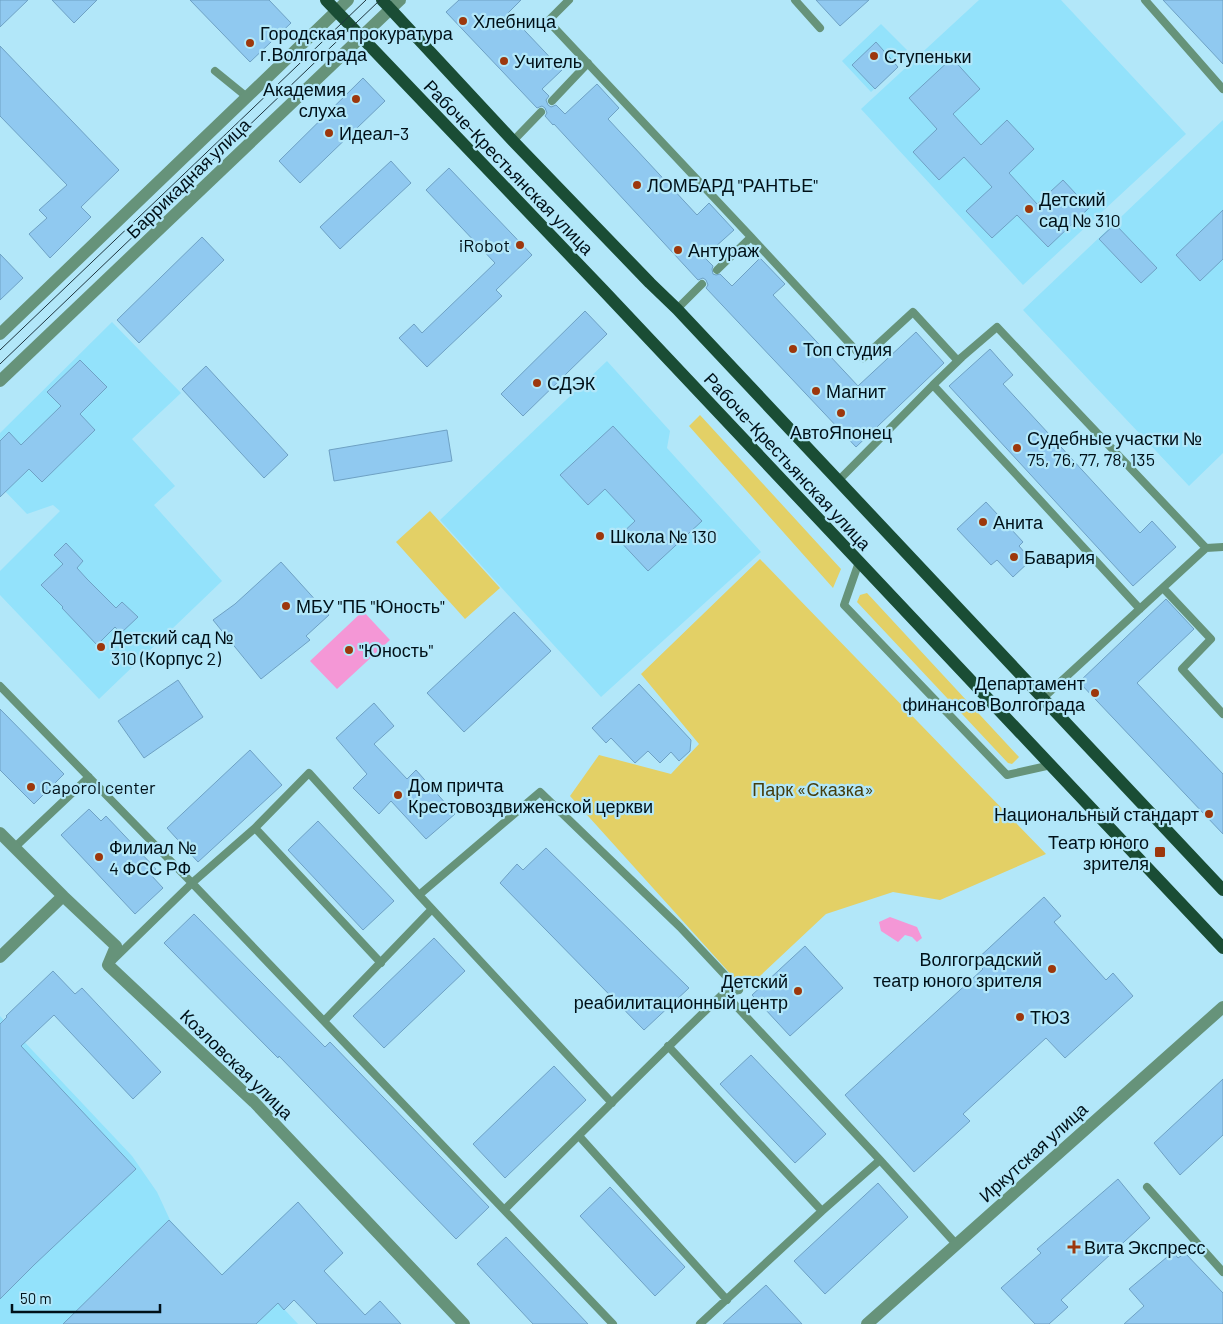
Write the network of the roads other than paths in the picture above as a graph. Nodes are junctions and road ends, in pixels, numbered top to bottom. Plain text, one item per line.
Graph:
1 (326, 0) edge
2 (348, 0) edge
3 (400, 0) edge
4 (569, 0) edge
5 (794, 0) edge
6 (1145, 0) edge
7 (386, 5) edge
8 (337, 11) junction
9 (820, 28) dead end
10 (361, 37) junction
11 (588, 63) junction
12 (215, 71) dead end
13 (1223, 89) edge
14 (247, 98) junction
15 (552, 101) dead end
16 (541, 112) dead end
17 (514, 141) junction
18 (751, 237) junction
19 (716, 270) dead end
20 (702, 284) dead end
21 (676, 309) junction
22 (0, 334) edge
23 (958, 361) junction
24 (0, 381) edge
25 (933, 386) junction
26 (838, 481) junction
27 (1223, 547) edge
28 (1206, 548) junction
29 (859, 562) junction
30 (1163, 588) junction
31 (1140, 610) junction
32 (0, 686) edge
33 (1043, 698) junction
34 (1223, 714) edge
35 (1051, 765) junction
36 (89, 777) junction
37 (254, 828) junction
38 (0, 833) edge
39 (15, 847) junction
40 (192, 883) junction
41 (1223, 890) edge
42 (419, 895) junction
43 (63, 896) junction
44 (432, 909) junction
45 (1223, 948) edge
46 (0, 957) edge
47 (381, 963) junction
48 (108, 965) junction
49 (724, 993) junction
50 (1223, 1007) edge
51 (324, 1021) junction
52 (668, 1046) junction
53 (612, 1103) junction
54 (579, 1136) junction
55 (880, 1160) junction
56 (1147, 1187) dead end
57 (504, 1210) junction
58 (822, 1211) junction
59 (956, 1244) junction
60 (1223, 1272) edge
61 (727, 1300) junction
62 (464, 1324) edge
63 (613, 1324) edge
64 (700, 1324) edge
65 (867, 1324) edge

1 - 8 main road, Рабоче-Крестьянская улица
2 - 8 street, Баррикадная улица
3 - 7 street, Баррикадная улица
4 - 11 lane
5 - 9 lane
6 - 13 lane
7 - 10 street, Баррикадная улица
7 - 17 main road, Рабоче-Крестьянская улица
8 - 10 main road, Рабоче-Крестьянская улица
8 - 14 street, Баррикадная улица
10 - 24 street, Баррикадная улица
10 - 29 main road, Рабоче-Крестьянская улица
11 - 15 lane
11 - 18 lane
12 - 14 lane
14 - 22 street, Баррикадная улица
16 - 17 lane
17 - 21 main road, Рабоче-Крестьянская улица
18 - 19 lane
18 - 23 lane
20 - 21 lane
21 - 26 main road, Рабоче-Крестьянская улица
23 - 25 lane
23 - 28 lane
25 - 26 lane
25 - 31 lane
26 - 33 main road, Рабоче-Крестьянская улица
27 - 28 lane
28 - 30 lane
29 - 35 main road, Рабоче-Крестьянская улица
29 - 35 lane
30 - 31 lane
30 - 34 lane
31 - 33 lane
32 - 36 lane
33 - 41 main road, Рабоче-Крестьянская улица
35 - 45 main road, Рабоче-Крестьянская улица
36 - 39 lane
36 - 40 lane
37 - 40 lane
37 - 42 lane
37 - 47 lane
38 - 39 street
39 - 43 street
40 - 48 lane
40 - 51 lane
42 - 44 lane
42 - 49 lane
43 - 46 street
43 - 48 street
44 - 47 lane
44 - 53 lane
47 - 51 lane
48 - 62 street, Козловская улица
49 - 52 lane
49 - 55 lane
50 - 59 street, Иркутская улица
51 - 57 lane
52 - 53 lane
52 - 58 lane
53 - 54 lane
54 - 57 lane
54 - 61 lane
55 - 58 lane
55 - 59 lane
56 - 60 lane
57 - 63 lane
58 - 61 lane
59 - 65 street, Иркутская улица
61 - 64 lane

